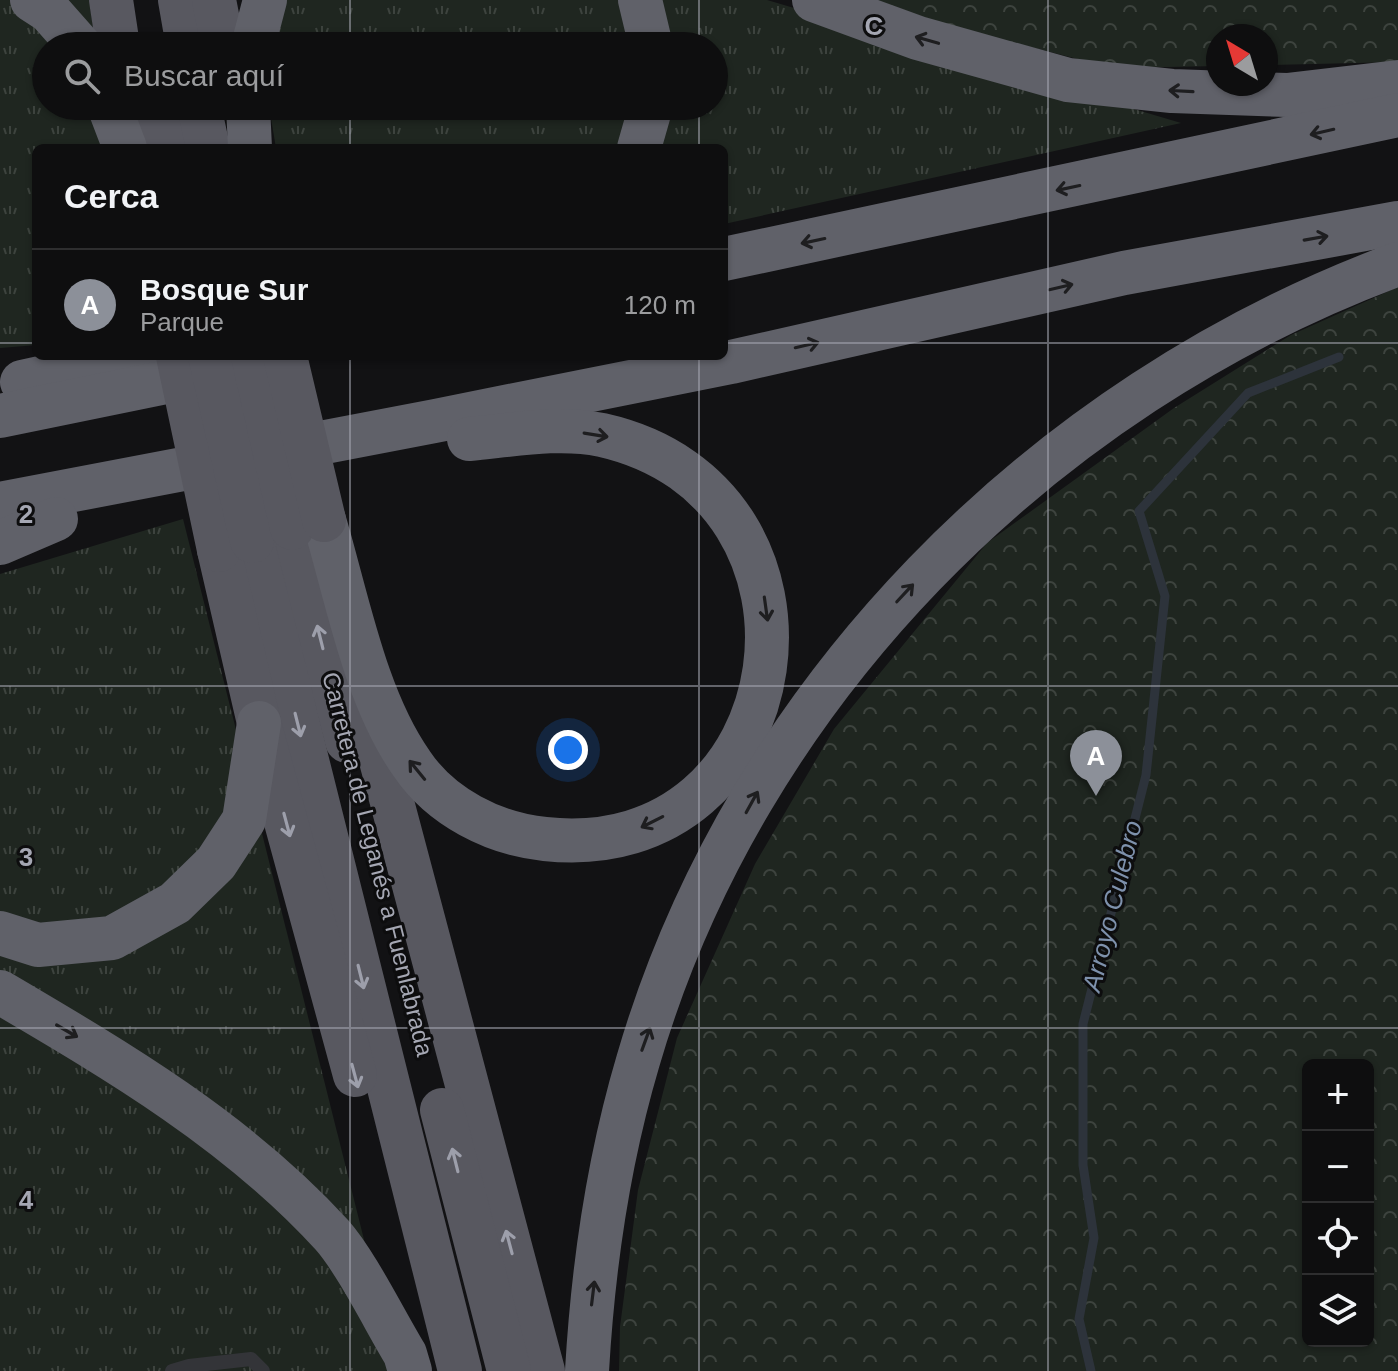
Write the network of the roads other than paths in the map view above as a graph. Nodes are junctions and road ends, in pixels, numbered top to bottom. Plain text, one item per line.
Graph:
1 (32, 0) edge
2 (111, 0) edge
3 (140, 0) edge
4 (180, 0) edge
5 (214, 0) edge
6 (265, 0) edge
7 (640, 0) edge
8 (814, 0) edge
9 (68, 32) edge
10 (116, 32) edge
11 (145, 32) edge
12 (186, 32) edge
13 (220, 32) edge
14 (257, 32) edge
15 (648, 32) edge
16 (1398, 82) edge
17 (1398, 115) edge
18 (114, 120) edge
19 (131, 120) edge
20 (160, 120) edge
21 (202, 120) edge
22 (238, 120) edge
23 (249, 120) edge
24 (647, 120) edge
25 (123, 144) edge
26 (135, 144) edge
27 (164, 144) edge
28 (207, 144) edge
29 (242, 144) edge
30 (250, 144) edge
31 (640, 144) edge
32 (1398, 223) edge
33 (728, 258) edge
34 (1398, 264) edge
35 (119, 360) edge
36 (180, 360) edge
37 (211, 360) edge
38 (253, 360) edge
39 (273, 360) edge
40 (285, 360) edge
41 (731, 362) junction
42 (82, 367) junction
43 (0, 370) edge
44 (0, 388) edge
45 (0, 416) edge
46 (435, 441) junction
47 (0, 504) edge
48 (56, 519) junction
49 (0, 528) edge
50 (272, 535) junction
51 (0, 543) edge
52 (259, 723) junction
53 (0, 933) edge
54 (0, 992) edge
55 (172, 1371) edge
56 (263, 1371) edge
57 (410, 1371) edge
58 (434, 1371) edge
59 (460, 1371) edge
60 (509, 1371) edge
61 (543, 1371) edge
62 (587, 1371) edge

1 - 9 highway
2 - 10 highway
3 - 11 highway
4 - 12 highway
5 - 13 highway
6 - 14 highway
7 - 15 highway
16 -> 8 highway
17 -> 33 highway
18 - 25 highway
19 - 26 highway
20 - 27 highway
21 - 28 highway
22 - 29 highway
23 - 30 highway
24 - 31 highway
41 -> 32 highway
62 -> 34 highway
35 - 42 highway
36 - 50 highway, bridge
37 - 50 highway, Carretera de Leganés a Fuenlabrada, bridge
38 - 50 highway, Carretera de Leganés a Fuenlabrada, bridge
39 - 45 highway
40 - 50 highway, bridge
41 - 46 highway
41 - 47 highway
42 - 43 highway
42 - 44 highway
46 - 48 highway
46 -> 50 highway
48 - 49 highway
48 - 51 highway
50 - 52 highway
50 -> 59 highway, Carretera de Leganés a Fuenlabrada
60 -> 50 highway, Carretera de Leganés a Fuenlabrada
61 -> 50 highway
52 - 53 highway
52 -> 58 highway
54 -> 57 highway
55 - 56 lane

